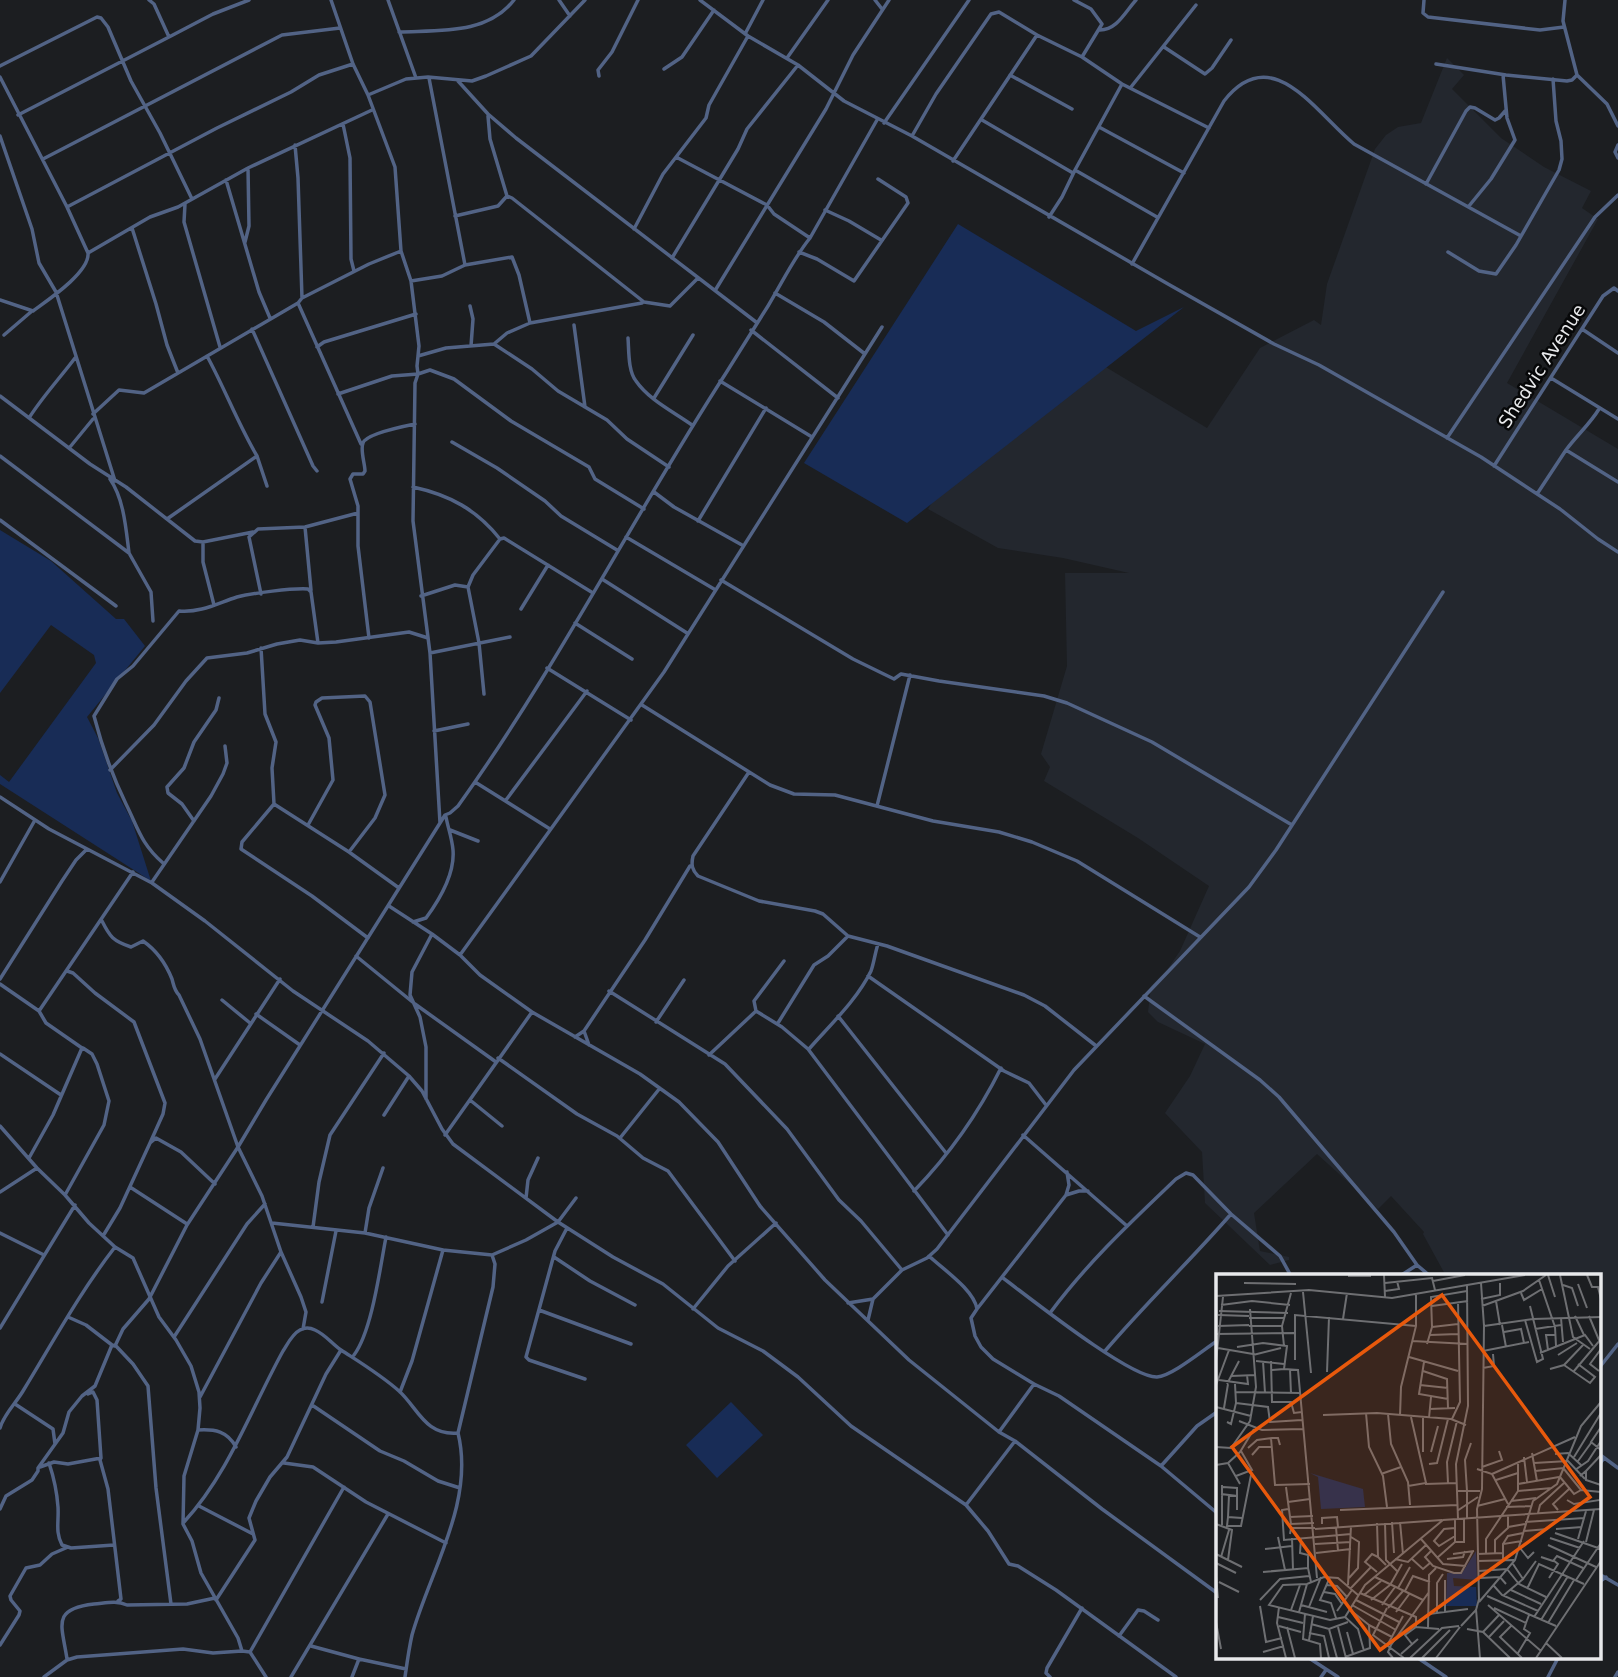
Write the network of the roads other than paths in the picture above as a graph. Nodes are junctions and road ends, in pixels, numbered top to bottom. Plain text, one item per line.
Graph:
1 (149, 0) edge
2 (248, 0) edge
3 (331, 0) edge
4 (388, 0) edge
5 (514, 0) edge
6 (559, 0) edge
7 (584, 0) edge
8 (638, 0) edge
9 (700, 0) edge
10 (763, 0) edge
11 (828, 0) edge
12 (875, 0) edge
13 (888, 0) edge
14 (969, 0) edge
15 (1074, 0) edge
16 (1136, 0) edge
17 (1424, 0) edge
18 (1565, 0) edge
19 (1196, 5) dead end
20 (882, 9) junction
21 (714, 10) junction
22 (570, 16) junction
23 (1564, 27) junction
24 (340, 28) junction
25 (1100, 30) junction
26 (399, 32) junction
27 (746, 35) junction
28 (1037, 35) junction
29 (169, 37) junction
30 (1231, 40) dead end
31 (1164, 47) junction
32 (1082, 57) junction
33 (787, 58) junction
34 (123, 60) junction
35 (353, 64) junction
36 (1436, 64) dead end
37 (798, 65) junction
38 (0, 66) edge
39 (664, 69) dead end
40 (1010, 75) junction
41 (1503, 75) junction
42 (1577, 75) junction
43 (598, 76) dead end
44 (0, 77) edge
45 (428, 77) junction
46 (416, 78) junction
47 (1553, 79) junction
48 (458, 81) junction
49 (1122, 84) junction
50 (1132, 88) junction
51 (368, 94) junction
52 (834, 94) junction
53 (145, 107) junction
54 (1072, 109) dead end
55 (372, 110) junction
56 (1506, 110) junction
57 (488, 114) junction
58 (18, 115) junction
59 (877, 120) junction
60 (982, 120) junction
61 (884, 123) junction
62 (343, 124) junction
63 (1618, 126) edge
64 (1098, 127) junction
65 (1209, 128) junction
66 (0, 136) edge
67 (912, 136) junction
68 (295, 145) junction
69 (1618, 145) edge
70 (169, 153) junction
71 (676, 157) junction
72 (1618, 158) edge
73 (43, 159) junction
74 (953, 161) junction
75 (248, 168) junction
76 (1074, 172) junction
77 (1184, 173) junction
78 (720, 179) junction
79 (878, 179) dead end
80 (226, 180) junction
81 (1426, 184) junction
82 (1618, 195) edge
83 (507, 196) junction
84 (192, 199) junction
85 (185, 204) junction
86 (767, 205) junction
87 (1469, 206) junction
88 (67, 207) junction
89 (825, 210) junction
90 (455, 216) junction
91 (1049, 217) junction
92 (1157, 217) junction
93 (132, 228) junction
94 (634, 229) junction
95 (1521, 236) junction
96 (810, 238) junction
97 (881, 240) junction
98 (244, 245) junction
99 (401, 251) junction
100 (799, 252) junction
101 (1448, 252) dead end
102 (88, 253) junction
103 (672, 258) junction
104 (1132, 264) junction
105 (465, 265) junction
106 (354, 271) junction
107 (698, 278) junction
108 (411, 281) junction
109 (716, 290) junction
110 (1618, 291) edge
111 (56, 292) junction
112 (775, 293) junction
113 (302, 298) junction
114 (0, 300) edge
115 (644, 302) junction
116 (298, 303) junction
117 (470, 306) dead end
118 (33, 311) junction
119 (416, 314) junction
120 (270, 318) junction
121 (530, 323) junction
122 (756, 323) junction
123 (574, 325) dead end
124 (882, 327) dead end
125 (252, 329) junction
126 (751, 330) junction
127 (1582, 330) junction
128 (4, 335) dead end
129 (693, 335) dead end
130 (628, 338) dead end
131 (494, 344) junction
132 (471, 346) junction
133 (220, 347) junction
134 (317, 347) junction
135 (1618, 353) edge
136 (865, 354) junction
137 (206, 356) junction
138 (418, 356) junction
139 (75, 358) junction
140 (178, 374) junction
141 (418, 374) junction
142 (1551, 378) junction
143 (720, 381) junction
144 (338, 394) junction
145 (0, 396) edge
146 (838, 398) junction
147 (653, 399) junction
148 (585, 407) junction
149 (765, 408) junction
150 (1600, 408) junction
151 (93, 416) junction
152 (29, 418) junction
153 (1618, 419) edge
154 (415, 424) junction
155 (692, 425) junction
156 (812, 437) junction
157 (1447, 439) junction
158 (452, 442) dead end
159 (362, 445) junction
160 (70, 447) junction
161 (1566, 450) junction
162 (0, 456) edge
163 (257, 456) junction
164 (1494, 466) junction
165 (668, 467) junction
166 (317, 471) dead end
167 (109, 478) junction
168 (115, 481) junction
169 (1618, 482) edge
170 (267, 486) dead end
171 (413, 487) junction
172 (654, 492) junction
173 (1537, 494) junction
174 (643, 509) junction
175 (358, 513) junction
176 (166, 519) junction
177 (0, 520) edge
178 (698, 521) junction
179 (305, 527) junction
180 (255, 532) junction
181 (626, 537) junction
182 (500, 539) junction
183 (203, 542) junction
184 (743, 545) junction
185 (617, 550) junction
186 (1618, 552) edge
187 (129, 553) junction
188 (548, 565) junction
189 (602, 579) junction
190 (721, 580) junction
191 (468, 587) junction
192 (714, 589) junction
193 (312, 592) junction
194 (1443, 592) dead end
195 (593, 593) junction
196 (261, 594) junction
197 (421, 596) junction
198 (214, 605) junction
199 (116, 606) dead end
200 (520, 609) dead end
201 (153, 621) dead end
202 (575, 623) junction
203 (687, 633) junction
204 (510, 637) dead end
205 (369, 638) junction
206 (428, 638) junction
207 (318, 643) junction
208 (479, 643) junction
209 (261, 648) junction
210 (429, 653) junction
211 (632, 659) dead end
212 (547, 668) junction
213 (910, 675) junction
214 (587, 691) junction
215 (484, 694) dead end
216 (219, 698) dead end
217 (642, 705) junction
218 (631, 720) junction
219 (468, 724) dead end
220 (434, 730) junction
221 (225, 746) dead end
222 (110, 770) junction
223 (749, 772) junction
224 (475, 782) junction
225 (0, 797) edge
226 (506, 800) junction
227 (274, 804) junction
228 (876, 806) junction
229 (445, 815) junction
230 (35, 820) junction
231 (194, 821) junction
232 (440, 823) junction
233 (308, 825) junction
234 (1292, 825) junction
235 (448, 829) junction
236 (550, 830) junction
237 (478, 841) dead end
238 (87, 849) junction
239 (349, 852) junction
240 (163, 863) junction
241 (691, 864) junction
242 (134, 872) junction
243 (0, 882) edge
244 (152, 883) junction
245 (399, 888) junction
246 (389, 906) junction
247 (102, 920) junction
248 (413, 922) junction
249 (432, 934) junction
250 (848, 936) junction
251 (1200, 937) junction
252 (368, 938) junction
253 (877, 944) junction
254 (460, 955) junction
255 (356, 956) junction
256 (784, 961) dead end
257 (67, 971) junction
258 (868, 975) junction
259 (0, 979) edge
260 (280, 979) junction
261 (684, 979) dead end
262 (0, 984) edge
263 (610, 990) junction
264 (1144, 996) junction
265 (222, 1000) dead end
266 (415, 1004) junction
267 (324, 1010) junction
268 (757, 1011) junction
269 (39, 1012) junction
270 (532, 1012) junction
271 (256, 1014) junction
272 (838, 1016) junction
273 (656, 1022) junction
274 (250, 1023) junction
275 (778, 1023) junction
276 (584, 1031) junction
277 (575, 1037) junction
278 (79, 1045) junction
279 (300, 1045) junction
280 (1096, 1045) junction
281 (589, 1046) junction
282 (808, 1049) junction
283 (384, 1053) junction
284 (0, 1054) edge
285 (709, 1055) junction
286 (497, 1060) junction
287 (1001, 1068) junction
288 (409, 1076) junction
289 (215, 1079) junction
290 (426, 1083) junction
291 (660, 1088) junction
292 (422, 1091) junction
293 (61, 1095) junction
294 (426, 1100) junction
295 (470, 1100) junction
296 (1046, 1105) junction
297 (384, 1115) dead end
298 (502, 1126) dead end
299 (1, 1129) edge
300 (445, 1135) junction
301 (1023, 1135) junction
302 (620, 1138) junction
303 (150, 1143) junction
304 (238, 1147) junction
305 (946, 1153) junction
306 (29, 1158) junction
307 (538, 1158) dead end
308 (37, 1168) junction
309 (383, 1168) dead end
310 (1067, 1172) junction
311 (215, 1184) junction
312 (130, 1187) junction
313 (914, 1191) junction
314 (1088, 1191) junction
315 (0, 1192) edge
316 (65, 1195) junction
317 (1066, 1195) junction
318 (526, 1198) junction
319 (576, 1198) dead end
320 (265, 1204) junction
321 (75, 1205) junction
322 (1231, 1214) junction
323 (558, 1222) junction
324 (272, 1223) junction
325 (776, 1223) junction
326 (187, 1224) junction
327 (1127, 1226) junction
328 (313, 1227) junction
329 (568, 1228) junction
330 (336, 1231) junction
331 (0, 1233) edge
332 (365, 1233) junction
333 (948, 1235) junction
334 (103, 1236) junction
335 (386, 1237) junction
336 (115, 1247) junction
337 (443, 1250) junction
338 (281, 1252) junction
339 (44, 1255) junction
340 (492, 1255) junction
341 (929, 1256) junction
342 (554, 1257) junction
343 (735, 1261) junction
344 (1416, 1265) junction
345 (902, 1270) junction
346 (1290, 1274) edge
347 (1403, 1274) edge
348 (1427, 1274) edge
349 (1003, 1278) junction
350 (149, 1299) junction
351 (873, 1299) junction
352 (321, 1303) dead end
353 (848, 1303) junction
354 (635, 1304) dead end
355 (693, 1309) junction
356 (977, 1309) junction
357 (539, 1310) junction
358 (1050, 1313) junction
359 (68, 1317) junction
360 (868, 1320) junction
361 (0, 1328) edge
362 (303, 1329) junction
363 (174, 1337) junction
364 (1216, 1342) edge
365 (631, 1344) dead end
366 (1618, 1344) edge
367 (114, 1345) junction
368 (341, 1350) junction
369 (1105, 1352) junction
370 (353, 1356) junction
371 (1600, 1367) edge
372 (585, 1379) dead end
373 (1034, 1384) junction
374 (95, 1386) junction
375 (93, 1392) junction
376 (400, 1392) junction
377 (82, 1396) junction
378 (200, 1398) junction
379 (15, 1404) junction
380 (312, 1405) junction
381 (1216, 1413) edge
382 (0, 1427) edge
383 (198, 1430) junction
384 (999, 1432) junction
385 (458, 1433) junction
386 (1015, 1441) junction
387 (55, 1445) junction
388 (236, 1447) junction
389 (1600, 1455) edge
390 (102, 1458) junction
391 (1604, 1458) junction
392 (49, 1463) junction
393 (283, 1463) junction
394 (1600, 1464) edge
395 (1161, 1466) junction
396 (38, 1468) junction
397 (1618, 1468) edge
398 (344, 1487) junction
399 (460, 1488) junction
400 (966, 1505) junction
401 (199, 1506) junction
402 (0, 1509) edge
403 (1216, 1512) edge
404 (388, 1514) junction
405 (183, 1524) junction
406 (254, 1534) junction
407 (446, 1543) junction
408 (114, 1545) junction
409 (68, 1548) junction
410 (1600, 1574) edge
411 (1606, 1577) junction
412 (1600, 1581) edge
413 (1618, 1585) edge
414 (1216, 1592) edge
415 (216, 1599) junction
416 (118, 1601) junction
417 (172, 1604) junction
418 (1082, 1608) junction
419 (1158, 1620) dead end
420 (1119, 1636) junction
421 (0, 1644) edge
422 (311, 1646) junction
423 (242, 1651) junction
424 (250, 1653) junction
425 (67, 1660) junction
426 (359, 1660) junction
427 (1312, 1660) edge
428 (1421, 1660) edge
429 (1557, 1660) edge
430 (406, 1669) junction
431 (1326, 1670) junction
432 (1168, 1672) junction
433 (1618, 1672) edge
434 (44, 1677) edge
435 (266, 1677) edge
436 (291, 1677) edge
437 (352, 1677) edge
438 (405, 1677) edge
439 (1050, 1677) edge
440 (1166, 1677) edge
441 (1176, 1677) edge
442 (1321, 1677) edge
443 (1338, 1677) edge
444 (1446, 1677) edge
445 (1548, 1677) edge
446 (1615, 1677) edge

1 - 29 street
2 - 29 street
3 - 24 street
4 - 26 street
5 - 26 street
6 - 22 street
7 - 22 street
8 - 43 street
9 - 21 street
10 - 27 street
11 - 33 street
12 - 20 street
13 - 20 street
14 - 61 street
15 - 25 street
16 - 25 street
17 - 23 street
18 - 23 street
19 - 31 street
20 - 52 street
21 - 27 street
21 - 39 street
22 - 48 street
23 - 42 street
24 - 35 street
24 - 53 street
25 - 32 street
26 - 46 street
27 - 33 street
27 - 71 street
28 - 32 street
28 - 40 street
28 - 67 street
29 - 34 street
30 - 31 street
31 - 50 street
32 - 49 street
33 - 37 street
34 - 38 street
34 - 53 street
34 - 58 street
35 - 51 street
35 - 70 street
36 - 41 street
37 - 52 street
37 - 78 street
40 - 54 street
40 - 60 street
41 - 47 street
41 - 56 street
42 - 47 street
42 - 63 street
44 - 58 street
45 - 46 street
45 - 48 street
45 - 90 street
46 - 51 street
47 - 95 street
48 - 57 street
49 - 50 street
49 - 64 street
50 - 65 street
51 - 55 street
52 - 59 street
52 - 86 street
53 - 70 street
53 - 73 street
55 - 62 street
55 - 99 street
56 - 81 street
56 - 87 street
57 - 83 street
57 - 94 street
58 - 73 street
59 - 61 street
59 - 89 street
60 - 74 street
60 - 76 street
61 - 67 street
62 - 68 street
62 - 106 street
64 - 76 street
64 - 77 street
65 - 77 street
65 - 81 street
66 - 111 street
67 - 74 street
68 - 75 street
68 - 113 street
69 - 72 street
70 - 84 street
70 - 88 street
71 - 78 street
71 - 94 street
73 - 88 street
74 - 91 street
75 - 80 street
75 - 98 street
76 - 91 street
76 - 92 street
77 - 92 street
78 - 86 street
78 - 103 street
79 - 97 street
80 - 84 street
80 - 98 street
81 - 87 street
82 - 157 street
83 - 90 street
83 - 115 street
84 - 85 street
85 - 93 street
85 - 133 street
86 - 96 street
86 - 109 street
87 - 95 street
88 - 102 street
89 - 96 street
89 - 97 street
90 - 105 street
91 - 104 street
92 - 104 street
93 - 102 street
93 - 140 street
94 - 103 street
95 - 101 street
96 - 100 street
97 - 100 street
98 - 120 street
99 - 106 street
99 - 108 street
100 - 112 street
102 - 111 street
103 - 107 street
104 - 157 street
105 - 108 street
105 - 121 street
106 - 113 street
107 - 109 street
107 - 115 street
108 - 119 street
109 - 122 street
110 - 127 street, Shedvic Avenue
111 - 118 street
111 - 139 street
112 - 122 street
112 - 136 street
113 - 116 street
114 - 118 street
115 - 121 street
116 - 120 street
116 - 134 street
117 - 132 street
118 - 128 street
119 - 134 street
119 - 138 street
120 - 125 street
121 - 131 street
122 - 126 street
123 - 148 street
124 - 136 street
125 - 133 street
125 - 166 street
126 - 143 street
126 - 146 street
127 - 135 street
127 - 142 street, Shedvic Avenue
129 - 147 street
130 - 147 street
131 - 132 street
131 - 148 street
132 - 138 street
133 - 137 street
134 - 144 street
136 - 146 street
137 - 140 street
137 - 163 street
138 - 141 street
139 - 151 street
139 - 152 street
140 - 151 street
141 - 144 street
141 - 154 street
141 - 174 street
142 - 150 street
142 - 164 street, Shedvic Avenue
143 - 149 street
143 - 155 street
144 - 159 street
145 - 152 street
146 - 156 street
147 - 155 street
148 - 165 street
149 - 156 street
149 - 178 street
150 - 153 street
150 - 161 street
151 - 160 street
151 - 168 street
152 - 160 street
154 - 159 street
154 - 171 street
155 - 165 street
156 - 184 street
157 - 164 street
158 - 185 street
159 - 175 street
160 - 167 street
161 - 169 street
161 - 173 street
162 - 187 street
163 - 170 street
163 - 176 street
164 - 173 street
165 - 172 street
167 - 168 street
167 - 187 street
168 - 176 street
171 - 182 street
171 - 197 street
172 - 174 street
172 - 178 street
173 - 186 street
174 - 181 street
175 - 179 street
175 - 205 street
176 - 183 street
177 - 199 street
178 - 184 street
179 - 180 street
179 - 193 street
180 - 183 street
180 - 196 street
181 - 185 street
181 - 192 street
182 - 188 street
182 - 191 street
183 - 198 street
184 - 190 street
185 - 189 street
187 - 201 street
188 - 195 street
188 - 200 street
189 - 195 street
189 - 203 street
190 - 192 street
190 - 213 street
191 - 197 street
191 - 208 street
192 - 203 street
193 - 196 street
193 - 207 street
194 - 234 street
195 - 202 street
196 - 198 street
197 - 206 street
198 - 222 street
202 - 211 street
202 - 212 street
203 - 217 street
204 - 208 street
205 - 206 street
205 - 207 street
206 - 210 street
207 - 209 street
208 - 210 street
208 - 215 street
209 - 222 street
209 - 227 street
210 - 220 street
212 - 214 street
212 - 224 street
213 - 228 street
213 - 234 street
214 - 218 street
214 - 226 street
216 - 231 street
217 - 218 street
217 - 223 street
218 - 236 street
219 - 220 street
220 - 232 street
221 - 231 street
222 - 240 street
223 - 228 street
223 - 241 street
224 - 226 street
224 - 229 street
225 - 230 street
226 - 236 street
227 - 233 street
227 - 252 street
228 - 251 street
229 - 232 street
229 - 235 street
230 - 238 street
230 - 243 street
231 - 240 street
232 - 245 street
233 - 239 street
233 - 239 street
234 - 251 street
235 - 237 street
235 - 248 street
236 - 254 street
238 - 242 street
238 - 259 street
239 - 245 street
240 - 244 street
241 - 250 street
241 - 263 street
242 - 244 street
242 - 247 street
244 - 260 street
245 - 246 street
246 - 248 street
246 - 252 street
247 - 257 street
247 - 289 street
248 - 249 street
249 - 254 street
249 - 266 street
250 - 253 street
250 - 275 street
251 - 264 street
252 - 255 street
253 - 258 street
253 - 280 street
254 - 270 street
255 - 266 street
255 - 267 street
256 - 268 street
257 - 269 street
257 - 303 street
258 - 272 street
258 - 287 street
260 - 267 street
260 - 271 street
261 - 273 street
262 - 269 street
263 - 273 street
263 - 276 street
264 - 280 street
264 - 344 street
265 - 274 street
266 - 286 street
266 - 290 street
267 - 279 street
267 - 283 street
268 - 275 street
268 - 285 street
269 - 278 street
270 - 277 street
270 - 286 street
271 - 274 street
271 - 279 street
272 - 282 street
272 - 305 street
273 - 285 street
274 - 289 street
275 - 282 street
276 - 277 street
276 - 281 street
277 - 281 street
278 - 293 street
278 - 316 street
279 - 304 street
280 - 296 street
281 - 291 street
282 - 313 street
283 - 288 street
283 - 328 street
284 - 293 street
285 - 345 street
286 - 295 street
286 - 302 street
287 - 296 street
287 - 305 street
288 - 292 street
288 - 297 street
289 - 304 street
290 - 292 street
290 - 294 street
291 - 302 street
291 - 325 street
292 - 294 street
293 - 306 street
294 - 300 street
295 - 298 street
295 - 300 street
296 - 301 street
299 - 306 street
300 - 318 street
301 - 310 street
301 - 333 street
302 - 343 street
303 - 311 street
303 - 312 street
304 - 311 street
304 - 320 street
305 - 313 street
306 - 308 street
307 - 318 street
308 - 315 street
308 - 316 street
309 - 332 street
310 - 314 street
310 - 317 street
311 - 326 street
312 - 326 street
312 - 334 street
313 - 333 street
314 - 317 street
314 - 327 street
316 - 321 street
317 - 349 street
318 - 323 street
319 - 323 street
320 - 324 street
320 - 363 street
321 - 334 street
321 - 339 street
322 - 327 street
322 - 346 street
322 - 369 street
323 - 329 street
323 - 340 street
324 - 328 street
324 - 338 street
325 - 343 street
325 - 353 street
326 - 350 street
327 - 358 street
328 - 330 street
329 - 342 street
329 - 355 street
330 - 332 street
330 - 352 street
331 - 339 street
332 - 335 street
333 - 341 street
334 - 336 street
335 - 337 street
335 - 370 street
336 - 350 street
336 - 359 street
337 - 340 street
337 - 376 street
338 - 362 street
338 - 378 street
339 - 361 street
340 - 385 street
341 - 345 street
341 - 356 street
342 - 354 street
342 - 357 street
343 - 355 street
344 - 347 street
344 - 348 street
345 - 351 street
349 - 356 street
349 - 358 street
350 - 363 street
350 - 367 street
351 - 353 street
351 - 360 street
353 - 360 street
355 - 400 street
356 - 373 street
357 - 365 street
357 - 372 street
358 - 369 street
359 - 367 street
359 - 379 street
360 - 384 street
362 - 368 street
362 - 388 street
363 - 378 street
364 - 369 street
366 - 371 street
367 - 374 street
367 - 417 street
368 - 370 street
368 - 380 street
370 - 376 street
373 - 384 street
373 - 395 street
374 - 375 street
374 - 377 street
375 - 377 street
375 - 390 street
376 - 385 street
377 - 387 street
378 - 383 street
379 - 382 street
379 - 387 street
380 - 393 street
380 - 399 street
381 - 395 street
383 - 388 street
383 - 405 street
384 - 386 street
385 - 399 street
386 - 400 street
386 - 414 street
387 - 396 street
388 - 401 street
389 - 391 street
390 - 392 street
390 - 408 street
391 - 394 street
391 - 397 street
392 - 396 street
392 - 409 street
393 - 398 street
393 - 406 street
395 - 403 street
396 - 402 street
398 - 404 street
398 - 424 street
399 - 407 street
400 - 418 street
401 - 405 street
401 - 406 street
404 - 407 street
404 - 422 street
405 - 415 street
406 - 415 street
407 - 430 street
408 - 409 street
408 - 416 street
409 - 421 street
410 - 411 street
411 - 412 street
411 - 413 street
415 - 417 street
415 - 423 street
416 - 417 street
416 - 425 street
418 - 420 street
418 - 439 street
419 - 420 street
420 - 432 street
422 - 426 street
422 - 436 street
423 - 424 street
423 - 425 street
424 - 435 street
425 - 434 street
426 - 430 street
426 - 437 street
427 - 431 street
428 - 444 street
429 - 445 street
430 - 438 street
431 - 442 street
431 - 443 street
432 - 440 street
432 - 441 street
433 - 446 street

